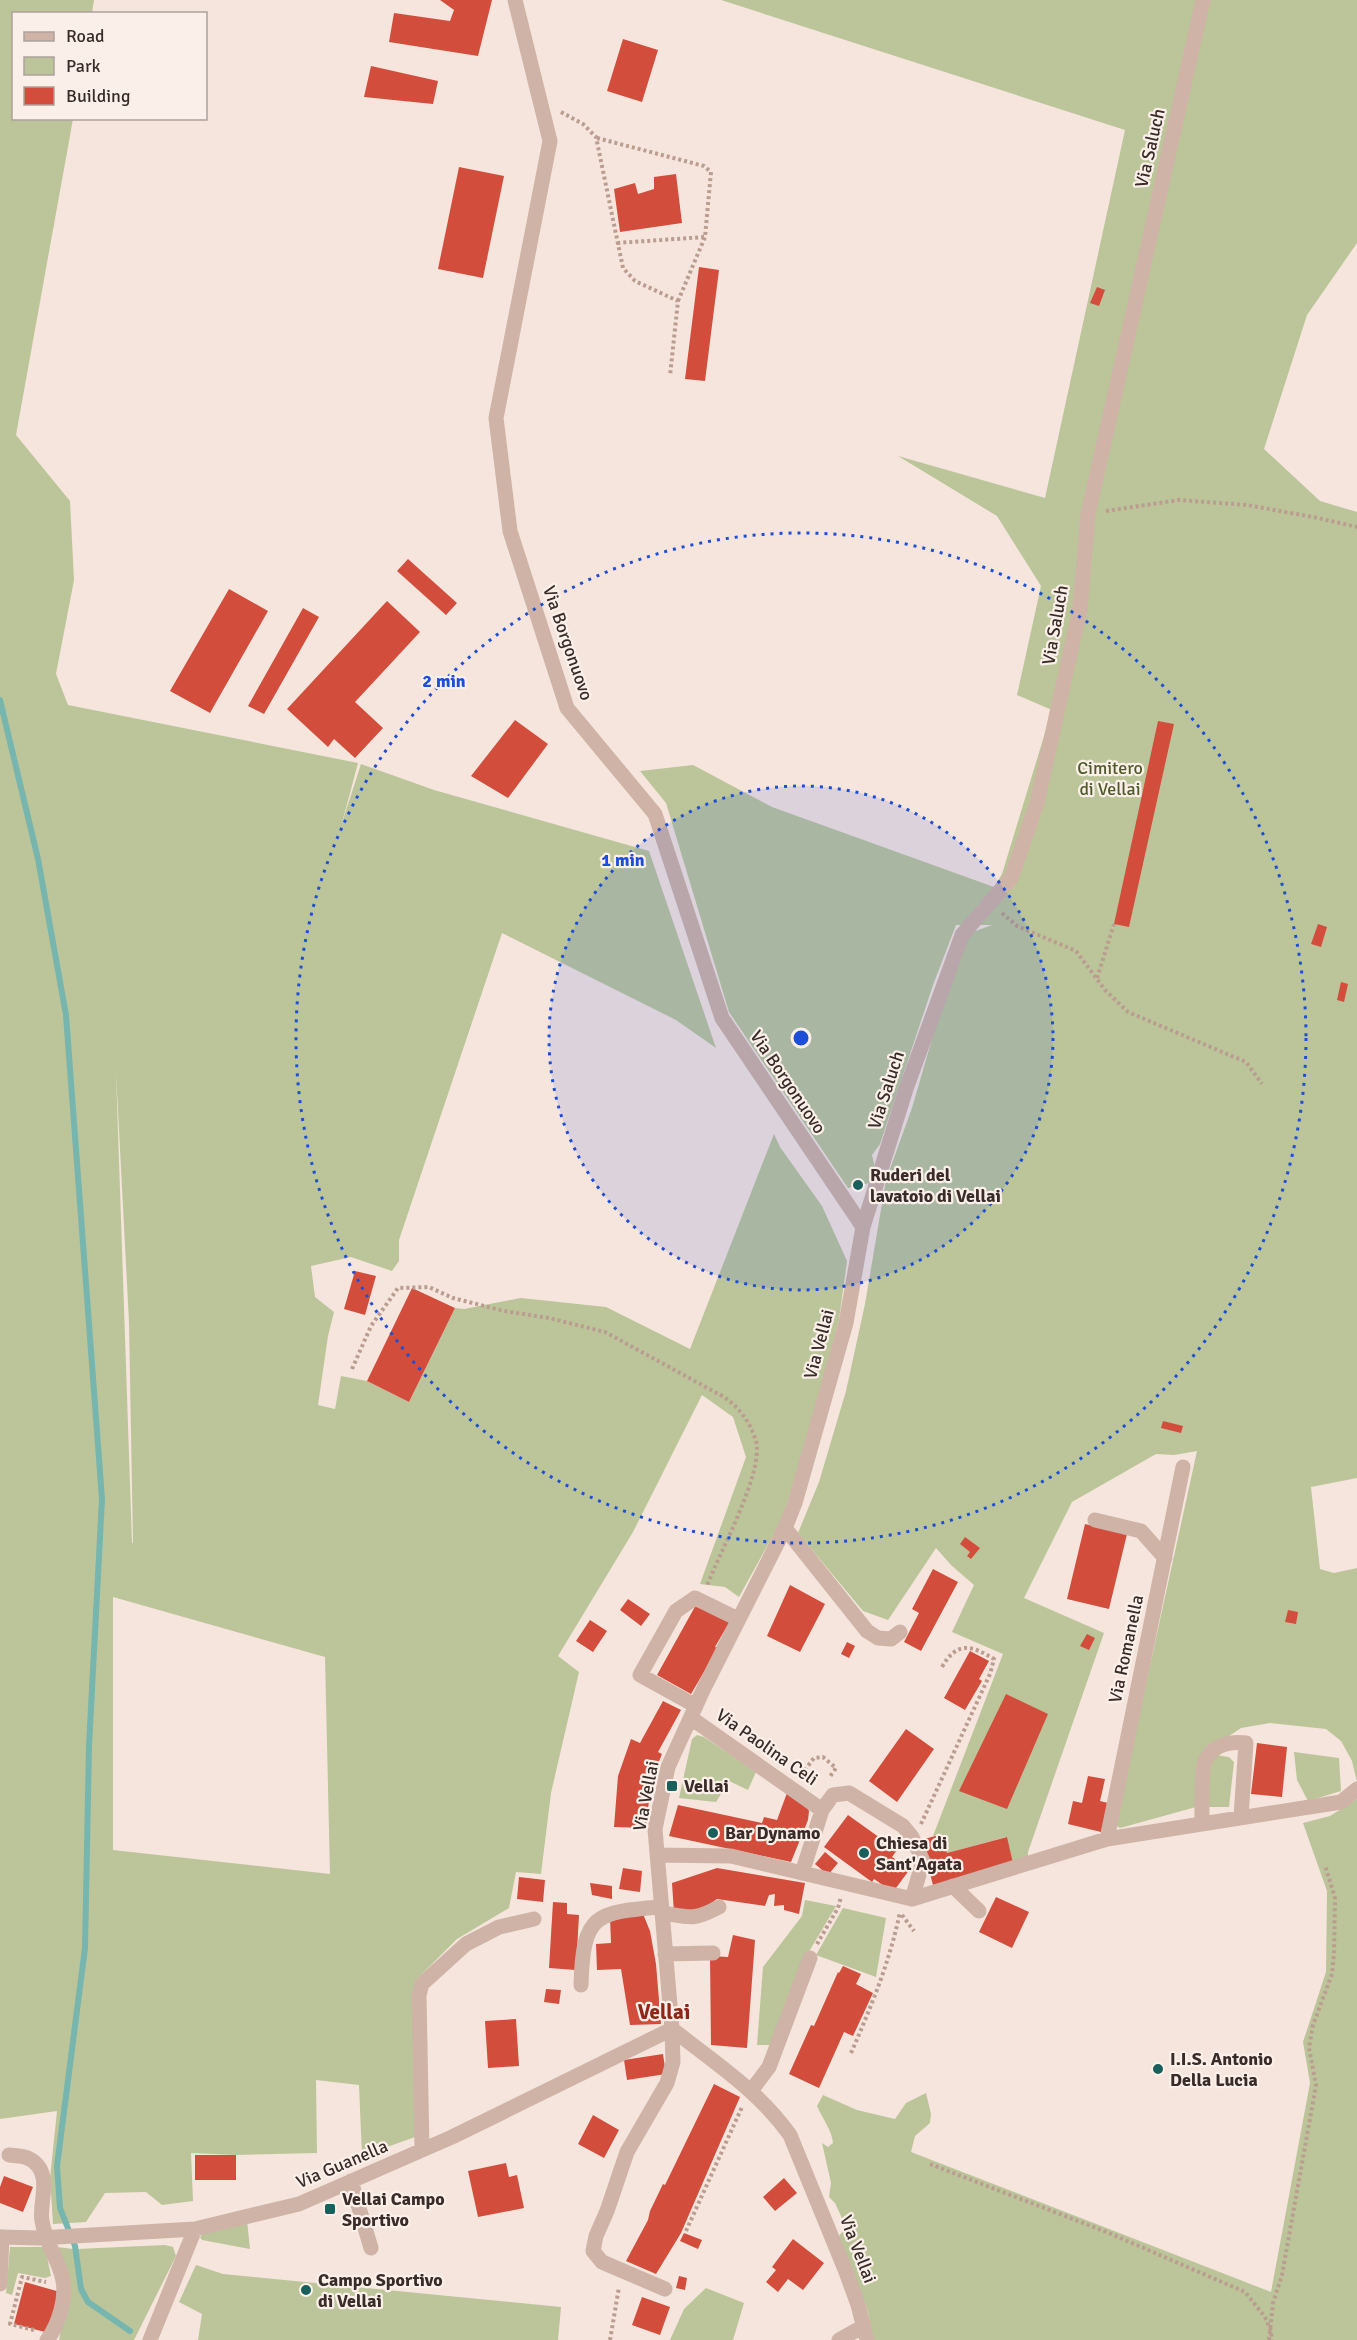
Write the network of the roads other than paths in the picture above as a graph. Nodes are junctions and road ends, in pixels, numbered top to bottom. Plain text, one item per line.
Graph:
1 (515, 0) edge
2 (1203, 0) edge
3 (863, 1227) junction
4 (1183, 1467) dead end
5 (1095, 1520) dead end
6 (785, 1528) junction
7 (1165, 1558) junction
8 (738, 1619) junction
9 (900, 1632) dead end
10 (694, 1712) junction
11 (1357, 1789) edge
12 (822, 1810) junction
13 (1241, 1817) junction
14 (1202, 1823) junction
15 (1107, 1839) junction
16 (657, 1855) junction
17 (802, 1873) junction
18 (953, 1886) junction
19 (912, 1899) junction
20 (719, 1907) dead end
21 (662, 1910) junction
22 (979, 1911) dead end
23 (534, 1919) dead end
24 (713, 1953) dead end
25 (665, 1954) junction
26 (810, 1958) road end
27 (580, 1985) dead end
28 (672, 2029) junction
29 (751, 2091) junction
30 (422, 2151) junction
31 (9, 2154) dead end
32 (351, 2181) junction
33 (195, 2229) junction
34 (1, 2237) edge
35 (52, 2237) junction
36 (371, 2248) dead end
37 (0, 2284) edge
38 (665, 2289) dead end
39 (866, 2333) edge
40 (49, 2337) edge
41 (150, 2340) edge
42 (838, 2340) edge

1 - 3 street, Via Borgonuovo
2 - 3 street, Via Saluch
3 - 6 street, Via Vellai
4 - 7 street, Via Romanella
5 - 7 street
6 - 8 street, Via Vellai
6 - 9 street
7 - 15 street, Via Romanella
8 - 10 street, Via Vellai
8 - 10 street, Via Paolina Celi
10 - 12 street, Via Paolina Celi
10 - 16 street, Via Vellai
11 - 13 street
12 - 17 street
12 - 19 street, Via Paolina Celi
13 - 14 street
13 - 14 street
14 - 15 street
15 - 18 street
16 - 17 street
16 - 21 street, Via Vellai
17 - 19 street
18 - 19 street
18 - 22 street
20 - 21 street
21 - 25 street, Via Vellai
21 - 27 street
23 - 30 street
24 - 25 street
25 - 28 street, Via Vellai
26 - 29 street
28 - 29 street, Via Vellai
28 - 30 street, Via Guanella
28 - 38 street
29 - 39 street, Via Vellai
30 - 32 street, Via Guanella
31 - 35 street
32 - 33 street, Via Guanella
32 - 36 street
33 - 35 street, Via Guanella
33 - 41 street
34 - 35 street, Via Guanella
34 - 37 street
35 - 40 street
39 - 42 street

